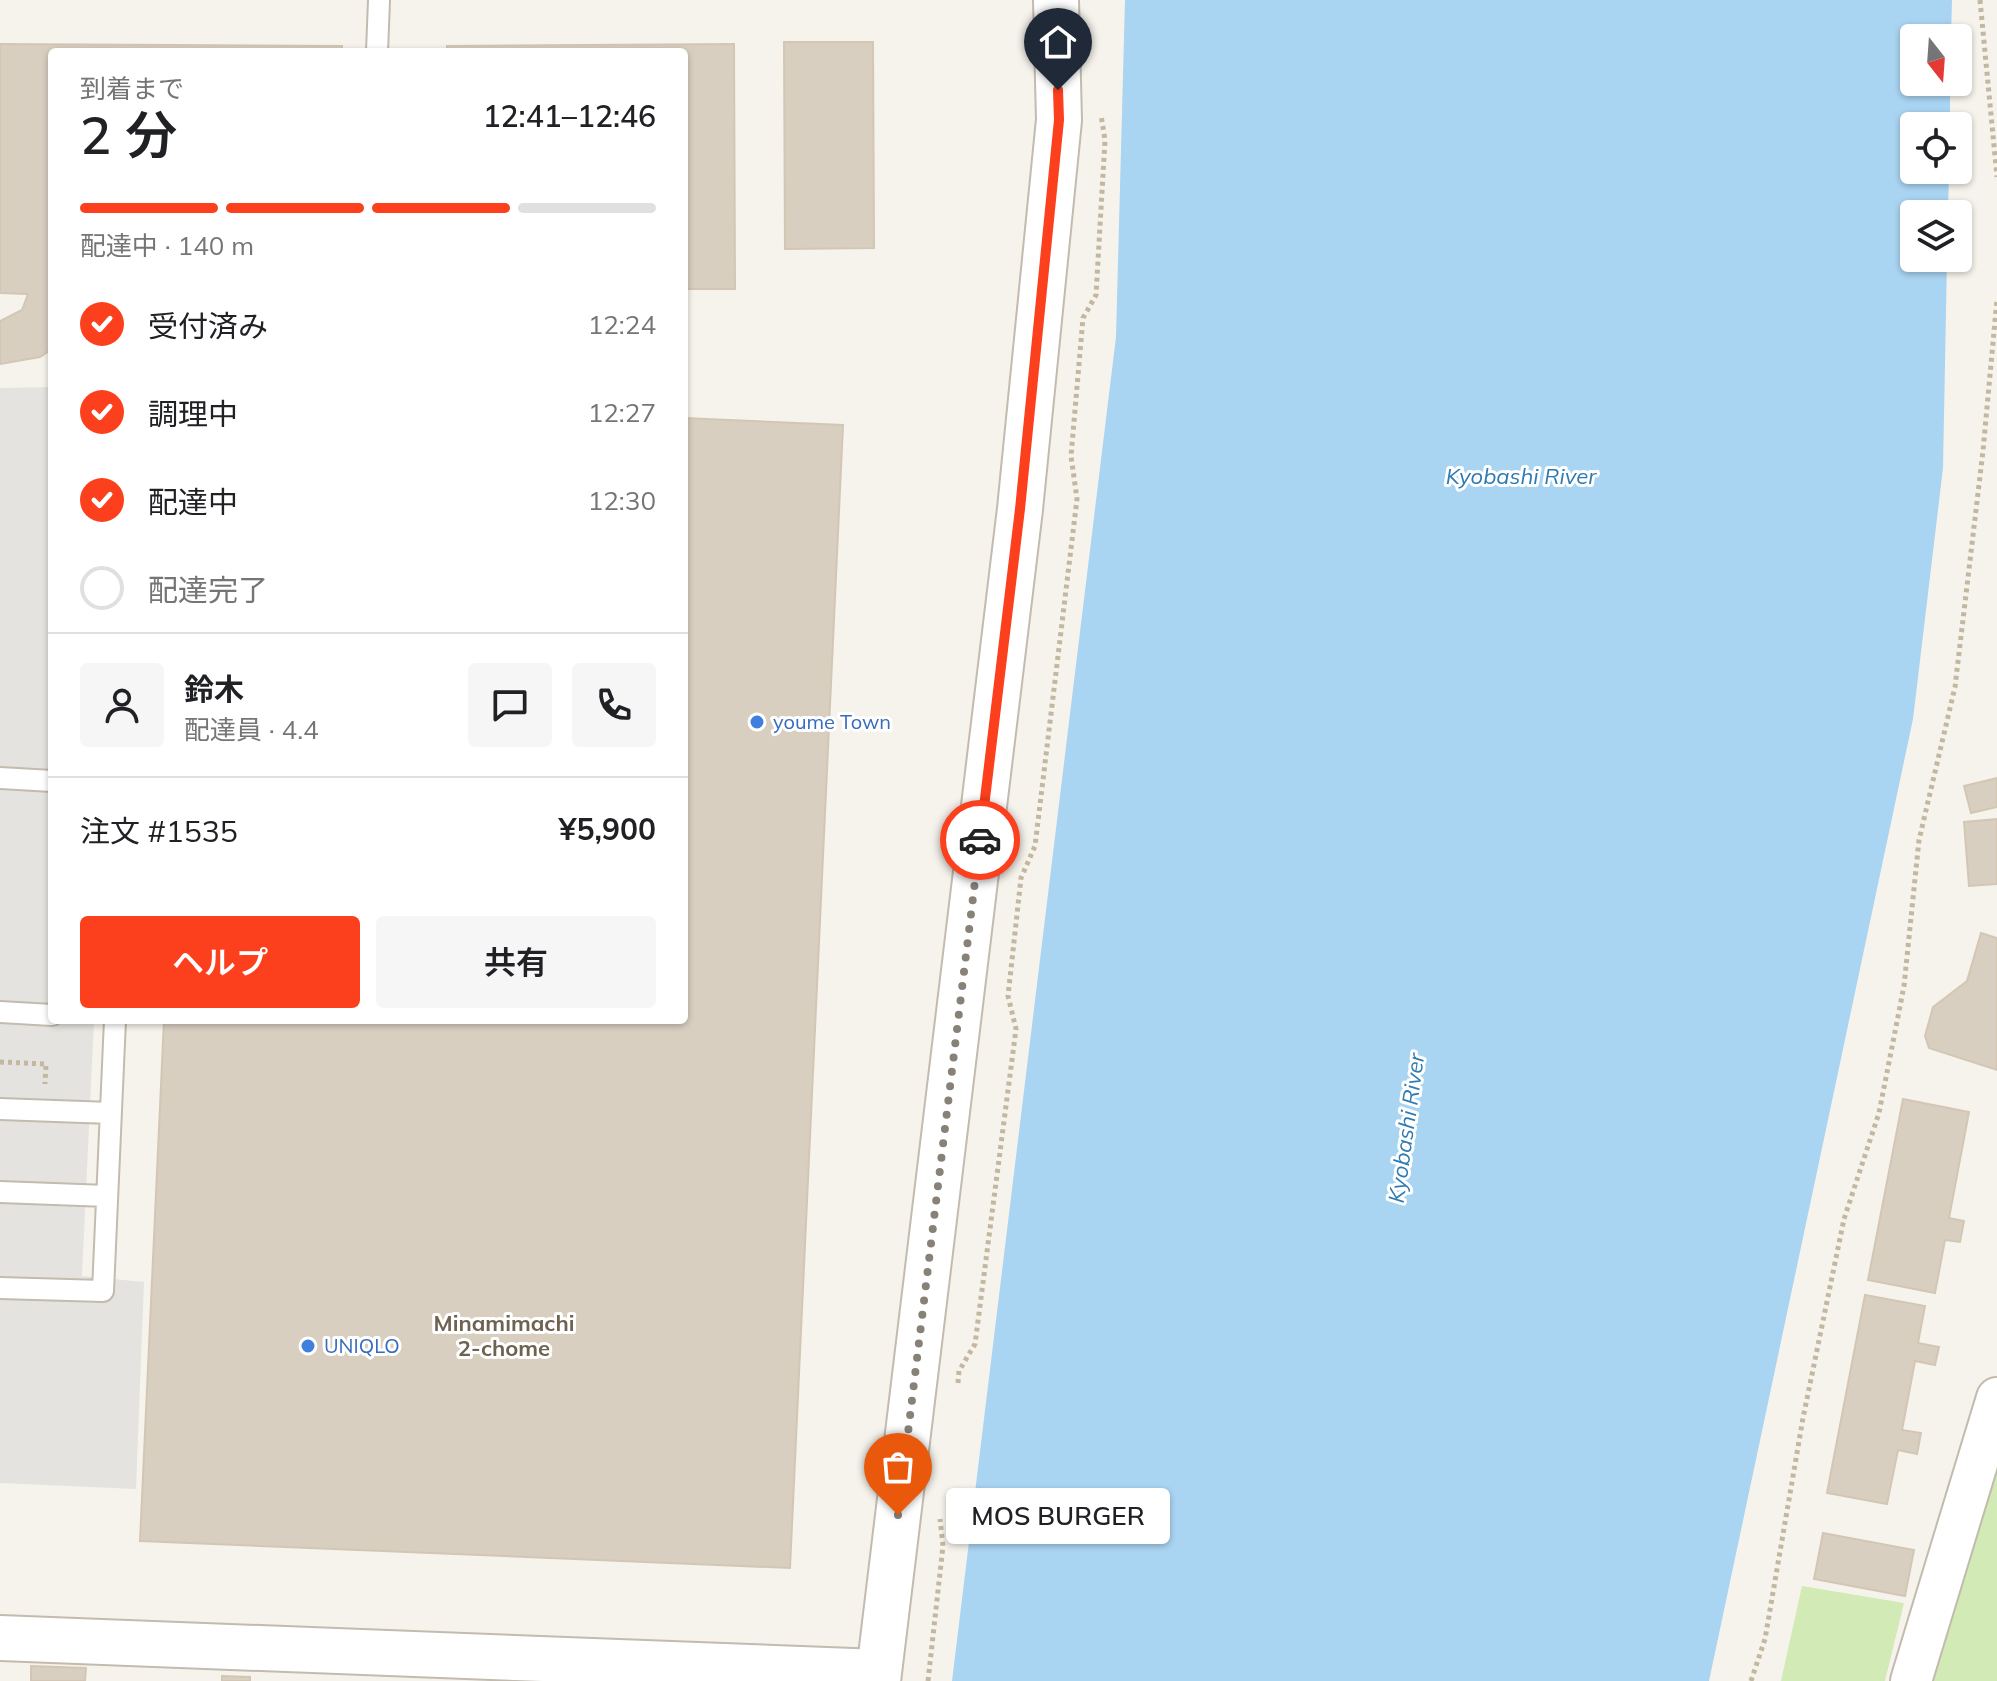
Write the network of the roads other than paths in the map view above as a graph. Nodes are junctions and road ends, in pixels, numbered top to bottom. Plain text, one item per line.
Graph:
1 (379, 0) edge
2 (1056, 0) edge
3 (377, 48) edge
4 (0, 778) edge
5 (48, 781) edge
6 (0, 1012) edge
7 (48, 1015) edge
8 (115, 1024) edge
9 (0, 1109) edge
10 (111, 1113) junction
11 (0, 1192) edge
12 (107, 1196) junction
13 (0, 1288) edge
14 (1997, 1398) edge
15 (0, 1638) edge
16 (336, 1667) edge
17 (879, 1677) edge
18 (1911, 1681) edge

1 - 3 lane
2 - 17 street
4 - 5 lane
6 - 7 lane
8 - 10 lane
9 - 10 lane
10 - 12 lane
11 - 12 lane
12 - 13 lane
14 - 18 street
15 - 16 street
16 - 17 street

